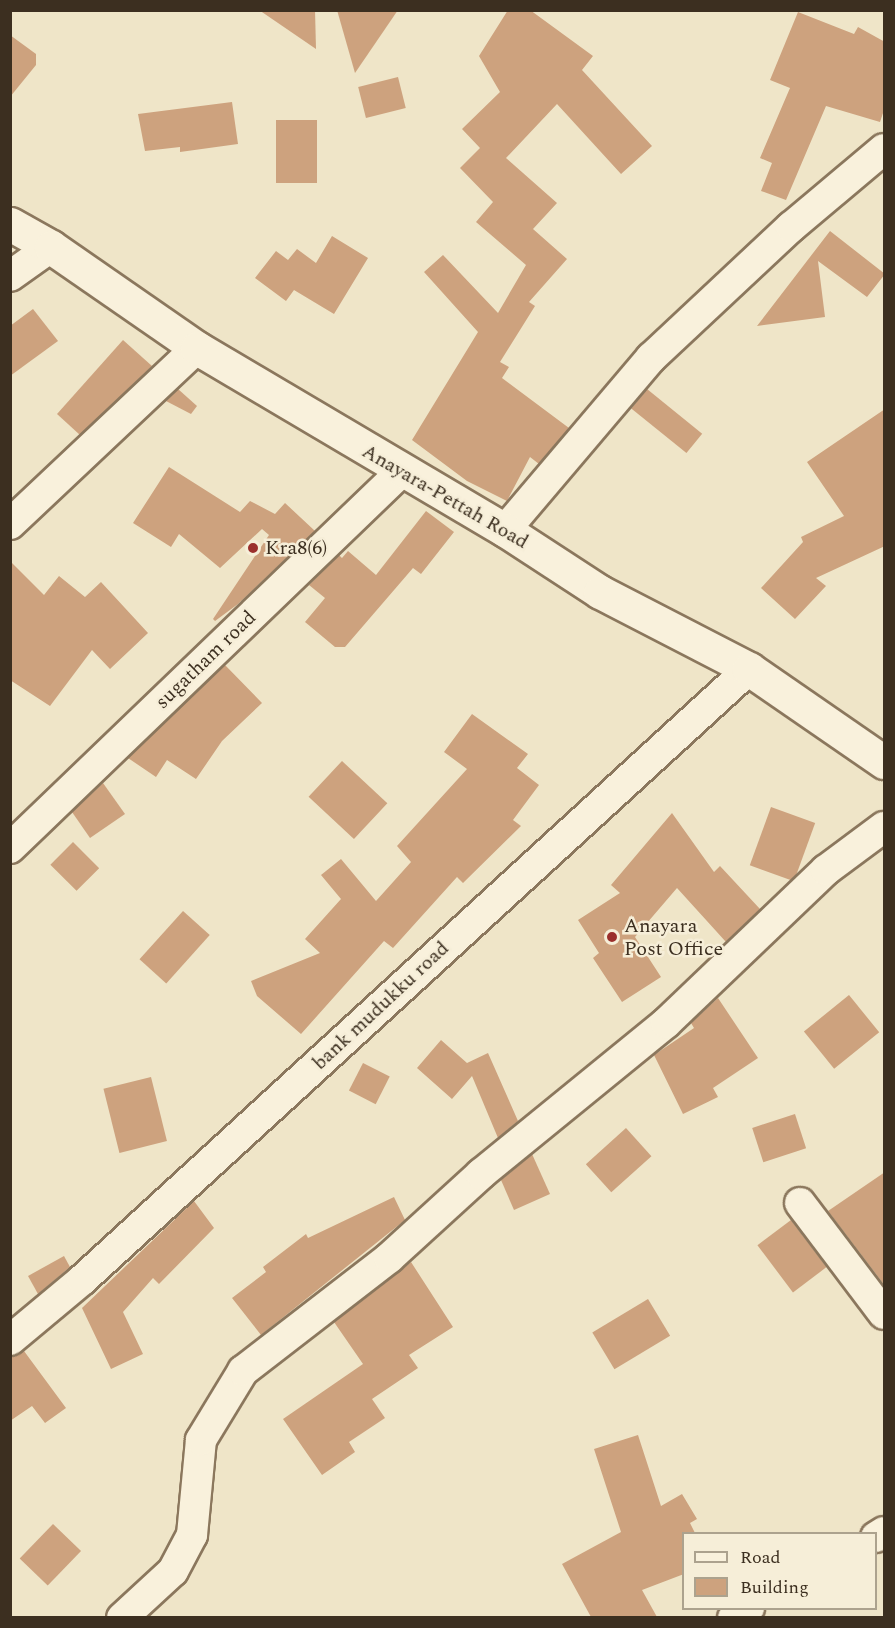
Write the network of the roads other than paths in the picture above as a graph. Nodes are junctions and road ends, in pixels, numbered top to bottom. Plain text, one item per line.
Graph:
1 (885, 149) edge
2 (10, 224) edge
3 (51, 247) junction
4 (10, 276) edge
5 (197, 348) junction
6 (401, 472) junction
7 (10, 524) edge
8 (505, 530) junction
9 (748, 669) junction
10 (885, 762) edge
11 (885, 827) edge
12 (10, 848) edge
13 (800, 1203) dead end
14 (885, 1314) edge
15 (10, 1340) edge
16 (122, 1617) edge

1 - 8 street
2 - 3 main road, Anayara-Pettah Road
3 - 4 street
3 - 5 main road, Anayara-Pettah Road
5 - 6 main road, Anayara-Pettah Road
5 - 7 street
6 - 8 main road, Anayara-Pettah Road
6 - 12 street, sugatham road
8 - 9 main road, Anayara-Pettah Road
9 - 10 main road, Anayara-Pettah Road
9 - 15 street, bank mudukku road
11 - 16 street
13 - 14 street

